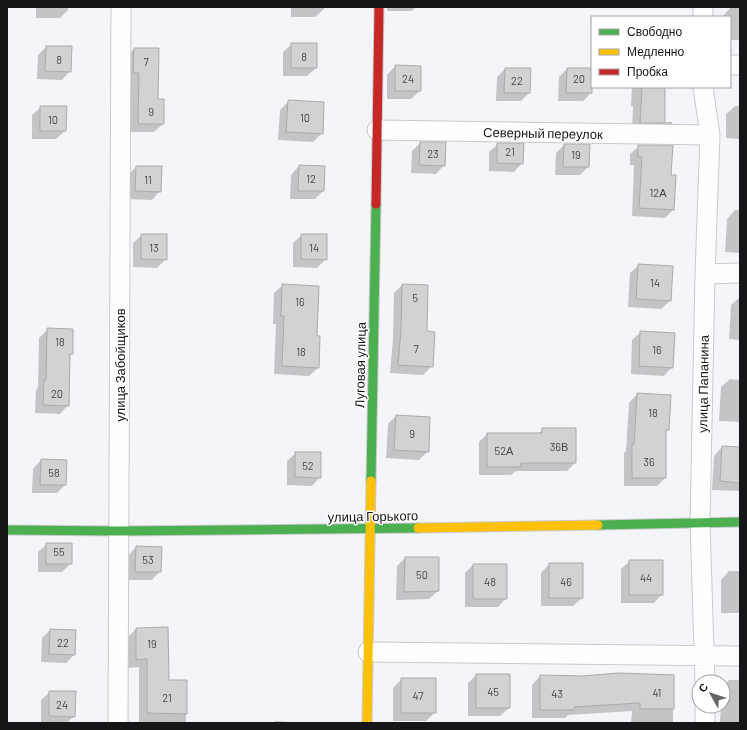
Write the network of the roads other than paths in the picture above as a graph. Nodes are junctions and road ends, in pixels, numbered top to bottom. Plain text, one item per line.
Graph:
1 (121, 7) edge
2 (379, 7) edge
3 (704, 88) edge
4 (377, 130) junction
5 (710, 135) junction
6 (740, 273) edge
7 (705, 274) junction
8 (740, 522) edge
9 (700, 523) junction
10 (371, 529) junction
11 (7, 530) edge
12 (119, 531) junction
13 (368, 652) junction
14 (705, 656) junction
15 (740, 656) edge
16 (705, 674) edge
17 (118, 723) edge
18 (367, 723) edge

1 - 12 street, улица Забойщиков
2 - 4 street, Луговая улица
3 - 5 street, улица Папанина
4 - 5 street, Северный переулок
4 - 10 street, Луговая улица
5 - 7 street, улица Папанина
6 - 7 street
7 - 9 street, улица Папанина
8 - 9 street, улица Горького
9 - 10 street, улица Горького
9 - 14 street, улица Папанина
10 - 12 street, улица Горького
10 - 13 street, Луговая улица
11 - 12 street, улица Горького
12 - 17 street, улица Забойщиков
13 - 14 street
13 - 18 street, Луговая улица
14 - 15 street
14 - 16 street, улица Папанина

